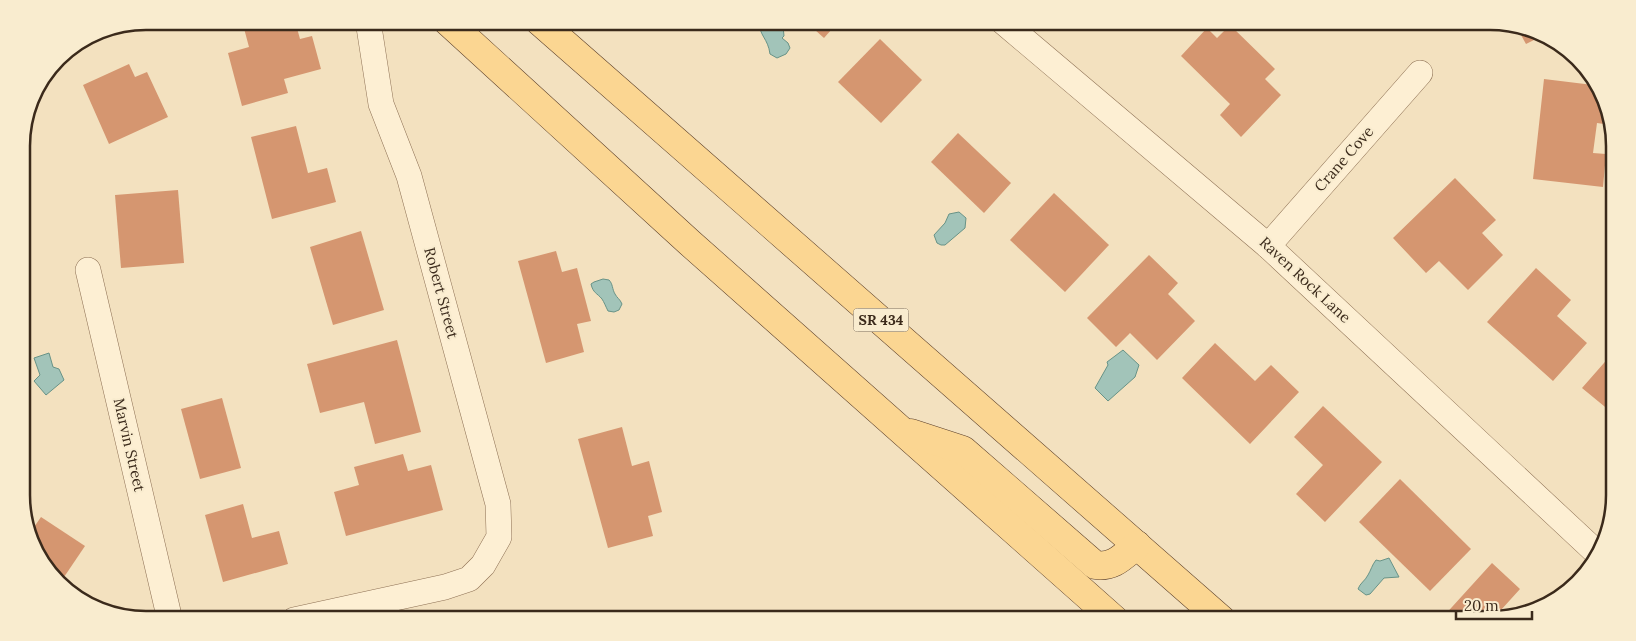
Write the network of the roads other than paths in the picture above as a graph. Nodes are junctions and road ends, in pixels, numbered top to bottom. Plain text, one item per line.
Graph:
1 (369, 30) edge
2 (457, 30) edge
3 (549, 30) edge
4 (1013, 30) edge
5 (1420, 73) dead end
6 (1268, 246) junction
7 (88, 270) dead end
8 (901, 429) junction
9 (1138, 545) junction
10 (1592, 549) edge
11 (168, 611) edge
12 (335, 611) edge
13 (1105, 611) edge
14 (1212, 611) edge

1 - 12 street, Robert Street
2 - 8 main road
3 - 9 main road, SR 434
4 - 6 street, Raven Rock Lane
5 - 6 street, Crane Cove
6 - 10 street, Raven Rock Lane
7 - 11 street, Marvin Street
8 - 9 main road
8 - 13 main road
9 - 14 main road, SR 434

